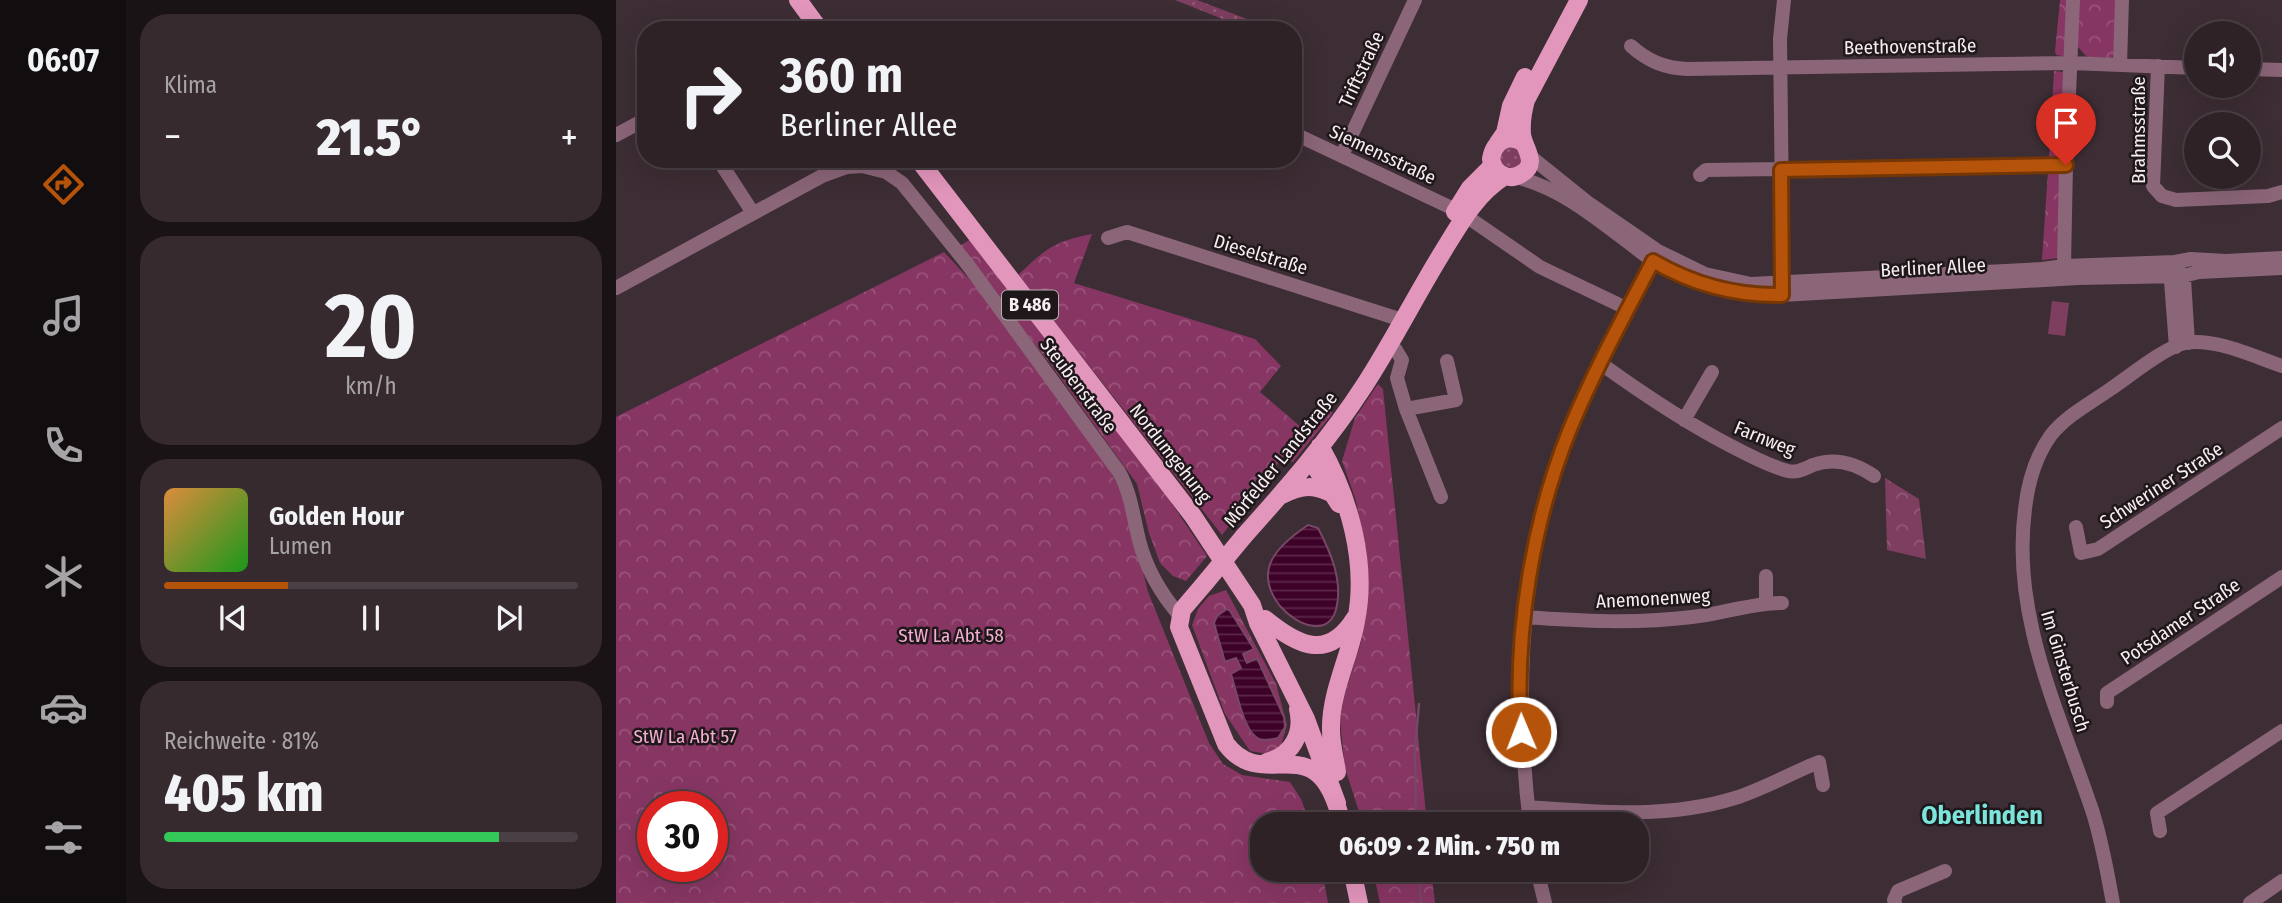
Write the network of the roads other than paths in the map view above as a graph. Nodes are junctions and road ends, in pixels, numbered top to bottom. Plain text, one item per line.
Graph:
1 (798, 0) edge
2 (1415, 0) edge
3 (1566, 0) edge
4 (1579, 0) edge
5 (1784, 0) edge
6 (2073, 0) edge
7 (2122, 0) edge
8 (813, 21) edge
9 (1631, 46) dead end
10 (2071, 63) junction
11 (2120, 65) junction
12 (2158, 66) junction
13 (1781, 67) junction
14 (2184, 67) edge
15 (2261, 69) edge
16 (2282, 70) edge
17 (637, 124) edge
18 (616, 135) edge
19 (1302, 137) edge
20 (1498, 143) junction
21 (1527, 150) junction
22 (1342, 155) junction
23 (1492, 162) junction
24 (2066, 165) junction
25 (724, 168) edge
26 (844, 168) edge
27 (871, 168) edge
28 (925, 168) edge
29 (1781, 170) junction
30 (1700, 175) dead end
31 (1510, 177) junction
32 (2282, 192) edge
33 (753, 213) junction
34 (1459, 219) junction
35 (1608, 222) junction
36 (1108, 238) dead end
37 (1655, 256) junction
38 (2282, 258) edge
39 (2064, 266) junction
40 (2282, 268) edge
41 (2175, 269) junction
42 (616, 288) edge
43 (1783, 289) junction
44 (1628, 309) junction
45 (1402, 320) junction
46 (1388, 345) junction
47 (2182, 345) junction
48 (1447, 361) dead end
49 (1600, 363) junction
50 (2282, 366) edge
51 (1712, 372) dead end
52 (1406, 409) junction
53 (1684, 420) junction
54 (2282, 428) edge
55 (1320, 446) junction
56 (1874, 476) dead end
57 (1334, 495) junction
58 (1279, 497) junction
59 (1441, 497) dead end
60 (2076, 527) dead end
61 (1352, 530) junction
62 (1766, 576) dead end
63 (2282, 577) edge
64 (1766, 603) junction
65 (1782, 603) dead end
66 (1252, 605) junction
67 (1358, 608) junction
68 (1180, 616) junction
69 (1524, 617) junction
70 (1265, 619) junction
71 (1294, 693) junction
72 (2106, 702) dead end
73 (2282, 731) edge
74 (1256, 764) junction
75 (1337, 772) junction
76 (1823, 785) dead end
77 (1337, 803) junction
78 (1528, 807) junction
79 (1339, 812) edge
80 (1349, 812) edge
81 (1529, 812) edge
82 (2160, 831) dead end
83 (1945, 871) dead end
84 (2282, 881) edge
85 (1355, 882) edge
86 (1366, 882) edge
87 (1540, 882) edge
88 (1359, 903) edge
89 (1370, 903) edge
90 (1545, 903) edge
91 (1895, 903) edge
92 (2113, 903) edge
93 (2250, 903) edge

1 - 8 main road
2 - 22 street, Triftstraße
3 - 20 main road, Mörfelder Landstraße
4 - 21 main road
5 - 13 street
6 - 10 street
7 - 11 street
9 - 13 street, Beethovenstraße
10 - 11 street, Beethovenstraße
10 - 13 street, Beethovenstraße
10 - 24 street
11 - 12 street, Beethovenstraße
12 - 14 street, Beethovenstraße
12 - 32 street, Brahmsstraße
13 - 29 street
15 - 16 street
17 - 18 street
19 - 22 street, Siemensstraße
20 - 21 main road
20 - 23 main road, Mörfelder Landstraße
21 - 31 main road, Mörfelder Landstraße
21 - 35 street, Berliner Allee
22 - 34 street, Siemensstraße
23 - 31 main road
23 - 34 main road, Mörfelder Landstraße
24 - 29 street
24 - 39 street
25 - 33 street
26 - 33 street, Steubenstraße
27 - 68 street, Steubenstraße
28 - 66 main road, Nordumgehung / B 486
29 - 30 street
29 - 43 street
31 - 34 main road, Mörfelder Landstraße
31 - 35 street, Berliner Allee
33 - 42 street, Steubenstraße
34 - 44 street, Siemensstraße
34 - 45 main road, Mörfelder Landstraße
35 - 37 street, Berliner Allee
36 - 45 street, Dieselstraße
37 - 43 street, Berliner Allee
37 - 44 street
38 - 41 street, Berliner Allee
39 - 41 street, Berliner Allee
39 - 43 street, Berliner Allee
40 - 41 street, Berliner Allee
41 - 43 street, Berliner Allee
41 - 47 street
44 - 49 street
45 - 46 main road, Mörfelder Landstraße
46 - 52 street
46 - 55 main road, Mörfelder Landstraße
47 - 50 street
47 - 92 street, Im Ginsterbusch
48 - 52 street
49 - 53 street, Farnweg
49 - 69 street
51 - 53 street
52 - 59 street
53 - 56 street, Farnweg
54 - 60 street, Schweriner Straße
55 - 57 main road
55 - 58 main road, Mörfelder Landstraße
55 - 61 main road
57 - 58 main road
57 - 61 main road
58 - 68 main road, Mörfelder Landstraße, bridge
61 - 67 main road
62 - 64 street
63 - 72 street, Potsdamer Straße
64 - 65 street, Anemonenweg
64 - 69 street, Anemonenweg
66 - 70 main road, B 486
66 - 71 main road, Nordumgehung / B 486
67 - 70 main road
67 - 75 main road
68 - 74 main road
69 - 78 street
70 - 75 main road, B 486
71 - 74 main road
71 - 77 main road, Nordumgehung / B 486
73 - 82 street
74 - 77 main road
75 - 80 main road, B 486
76 - 78 street
77 - 79 main road, B 486
78 - 81 street
83 - 91 street
84 - 93 street
85 - 88 main road
86 - 89 main road
87 - 90 street

